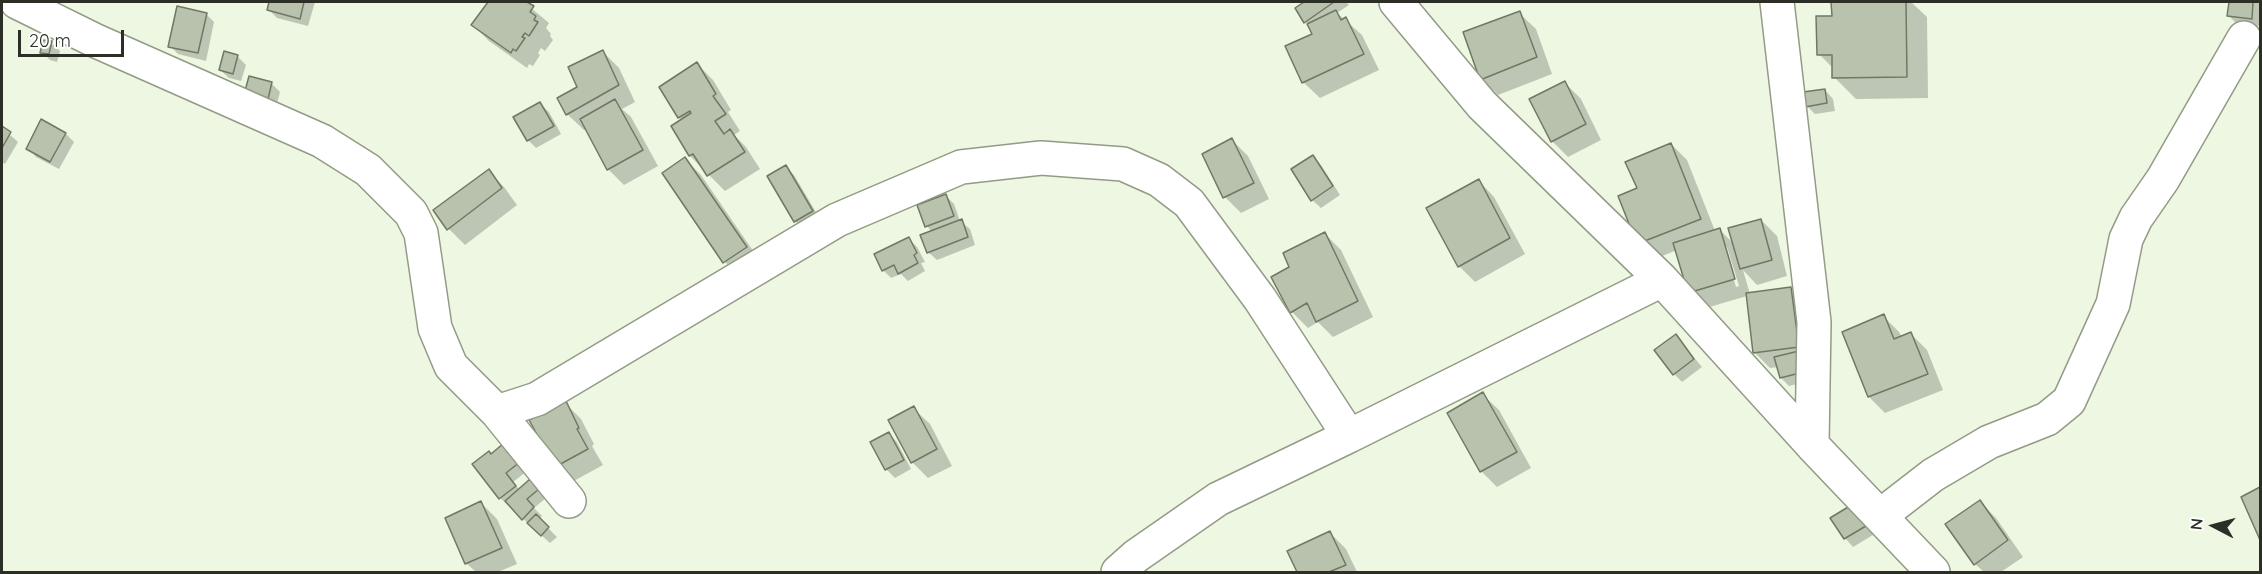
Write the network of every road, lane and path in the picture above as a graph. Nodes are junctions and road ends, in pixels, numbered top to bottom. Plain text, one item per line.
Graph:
1 (17, 2) edge
2 (1396, 2) edge
3 (1777, 2) edge
4 (2244, 38) dead end
5 (1662, 280) junction
6 (497, 412) junction
7 (1349, 436) junction
8 (1812, 445) junction
9 (569, 501) dead end
10 (1880, 516) junction
11 (1118, 573) edge
12 (1932, 573) edge

1 - 6 street
2 - 5 street
3 - 8 street
4 - 10 street
5 - 7 street
5 - 8 street
6 - 7 street
6 - 9 street
7 - 11 street
8 - 10 street
10 - 12 street

